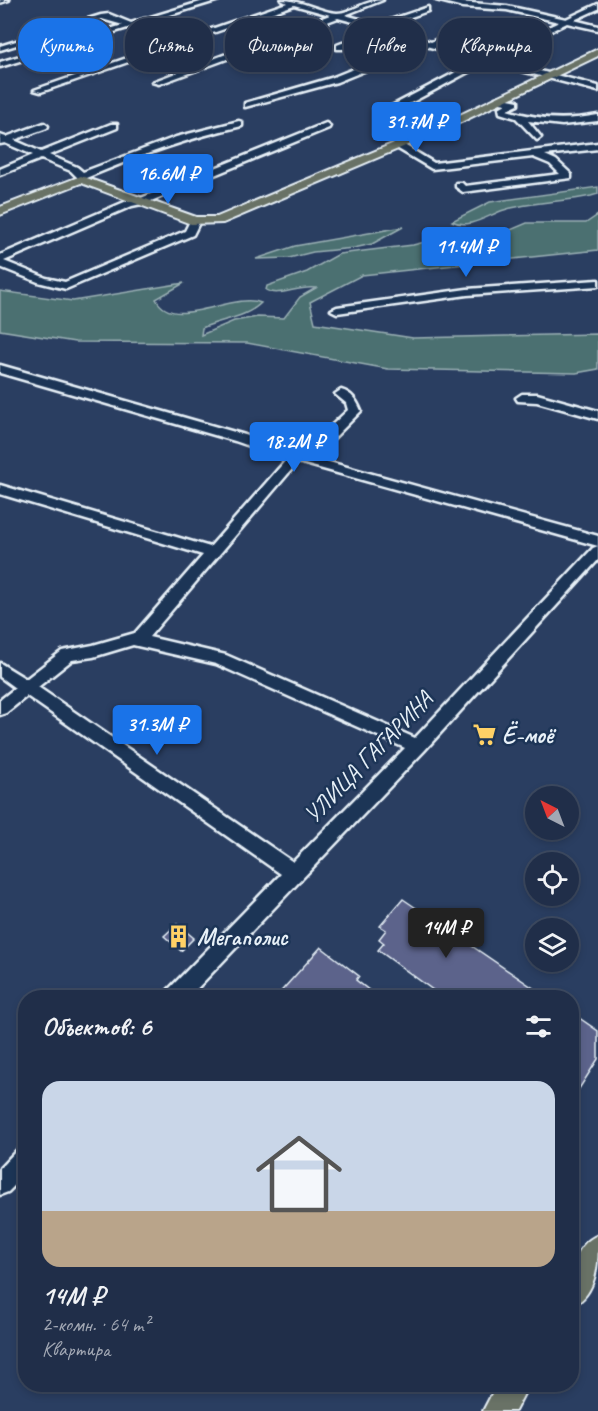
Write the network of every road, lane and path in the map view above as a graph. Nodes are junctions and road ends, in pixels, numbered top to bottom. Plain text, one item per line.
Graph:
1 (5, 0) edge
2 (215, 0) edge
3 (285, 0) edge
4 (379, 0) edge
5 (440, 0) edge
6 (0, 1) edge
7 (298, 1) edge
8 (598, 6) edge
9 (425, 9) dead end
10 (340, 16) junction
11 (158, 18) edge
12 (347, 18) edge
13 (401, 18) edge
14 (566, 21) junction
15 (125, 23) edge
16 (125, 28) edge
17 (552, 28) edge
18 (598, 28) edge
19 (438, 40) edge
20 (426, 43) edge
21 (429, 44) junction
22 (344, 45) edge
23 (438, 46) edge
24 (340, 47) dead end
25 (0, 48) edge
26 (598, 52) edge
27 (0, 65) edge
28 (463, 72) edge
29 (534, 72) edge
30 (548, 76) junction
31 (156, 82) dead end
32 (598, 89) edge
33 (39, 90) dead end
34 (498, 100) junction
35 (248, 105) dead end
36 (387, 112) dead end
37 (520, 117) junction
38 (598, 118) edge
39 (239, 124) dead end
40 (44, 126) dead end
41 (114, 126) dead end
42 (326, 126) dead end
43 (537, 137) dead end
44 (2, 140) edge
45 (398, 146) junction
46 (598, 146) edge
47 (535, 154) junction
48 (44, 156) junction
49 (0, 172) edge
50 (81, 177) junction
51 (459, 185) dead end
52 (143, 201) junction
53 (0, 211) edge
54 (195, 221) junction
55 (0, 259) edge
56 (0, 263) edge
57 (598, 283) edge
58 (338, 310) dead end
59 (0, 369) edge
60 (341, 394) dead end
61 (522, 398) dead end
62 (598, 415) edge
63 (295, 457) junction
64 (0, 489) edge
65 (598, 541) edge
66 (598, 551) edge
67 (213, 552) junction
68 (132, 639) junction
69 (0, 669) edge
70 (27, 688) junction
71 (0, 709) edge
72 (418, 746) junction
73 (294, 873) junction
74 (182, 990) edge
75 (18, 1165) edge
76 (0, 1184) edge
77 (598, 1249) edge
78 (579, 1280) edge
79 (509, 1392) edge
80 (498, 1411) edge

1 - 6 street
2 - 11 street
3 - 7 street
4 - 10 street
5 - 14 street
7 - 10 street
7 - 33 street
8 - 14 street
9 - 13 street
10 - 12 street
10 - 31 street
14 - 17 street
14 - 18 street
15 - 25 street
16 - 27 street
19 - 21 street
20 - 21 street
21 - 23 street
21 - 35 street
22 - 24 street
26 - 30 main road
28 - 36 street
29 - 30 street
30 - 32 street
30 - 34 main road
34 - 37 street
34 - 45 main road
37 - 38 street
37 - 43 street
39 - 50 street
40 - 44 street
41 - 48 street
42 - 52 street
44 - 48 street
45 - 47 street
45 - 54 main road
46 - 47 street
47 - 51 street
48 - 49 street
48 - 50 street
50 - 52 main road
50 - 53 main road
52 - 54 main road
52 - 55 street
54 - 56 street
57 - 58 street
59 - 63 street
60 - 63 street
61 - 62 street
63 - 65 street
63 - 67 street
64 - 67 street
66 - 72 street, УЛИЦА ГАГАРИНА
67 - 68 street
68 - 70 street
68 - 72 street
69 - 70 street
70 - 71 street
70 - 73 street
72 - 73 street, УЛИЦА ГАГАРИНА
73 - 74 street, УЛИЦА ГАГАРИНА
75 - 76 street
77 - 78 main road
79 - 80 main road

